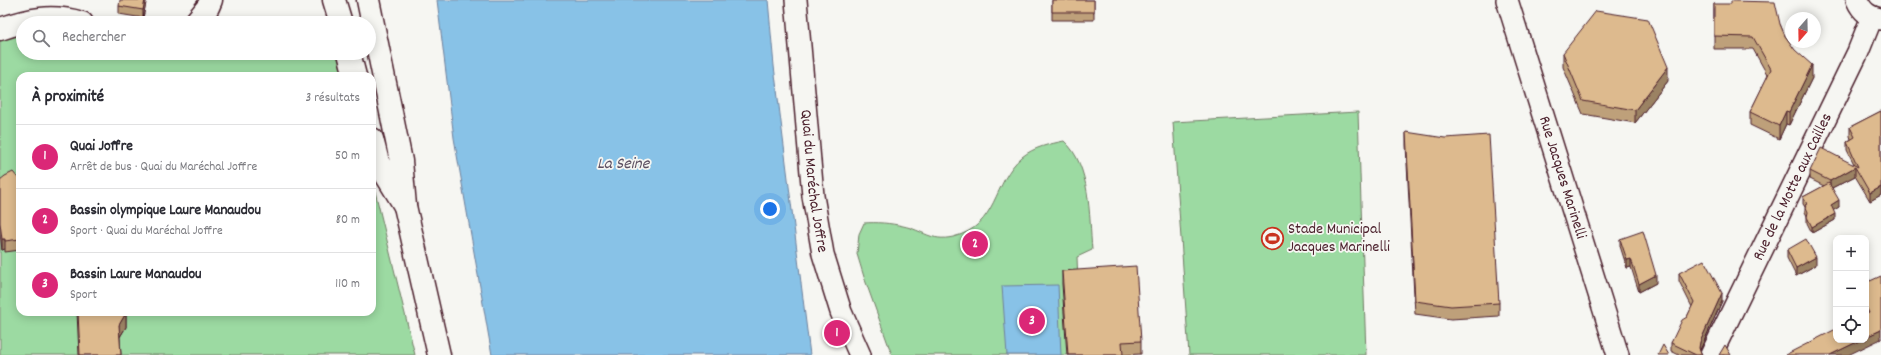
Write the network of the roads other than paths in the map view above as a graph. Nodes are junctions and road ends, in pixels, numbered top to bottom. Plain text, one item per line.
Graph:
1 (211, 0) edge
2 (334, 0) edge
3 (368, 0) edge
4 (796, 0) edge
5 (1507, 0) edge
6 (1857, 0) edge
7 (201, 16) edge
8 (339, 16) edge
9 (371, 16) edge
10 (1876, 18) edge
11 (16, 24) edge
12 (0, 29) edge
13 (376, 39) edge
14 (351, 60) edge
15 (354, 72) edge
16 (376, 154) edge
17 (405, 206) junction
18 (439, 355) edge
19 (860, 355) edge
20 (1618, 355) edge
21 (1710, 355) edge

1 - 7 main road
2 - 8 main road
3 - 9 main road
4 - 19 street, Quai du Maréchal Joffre
5 - 20 street, Rue Jacques Marinelli
6 - 10 street
10 - 21 street, Rue de la Motte aux Cailles
11 - 12 main road
13 - 17 main road
14 - 15 main road
16 - 17 main road
17 - 18 main road

